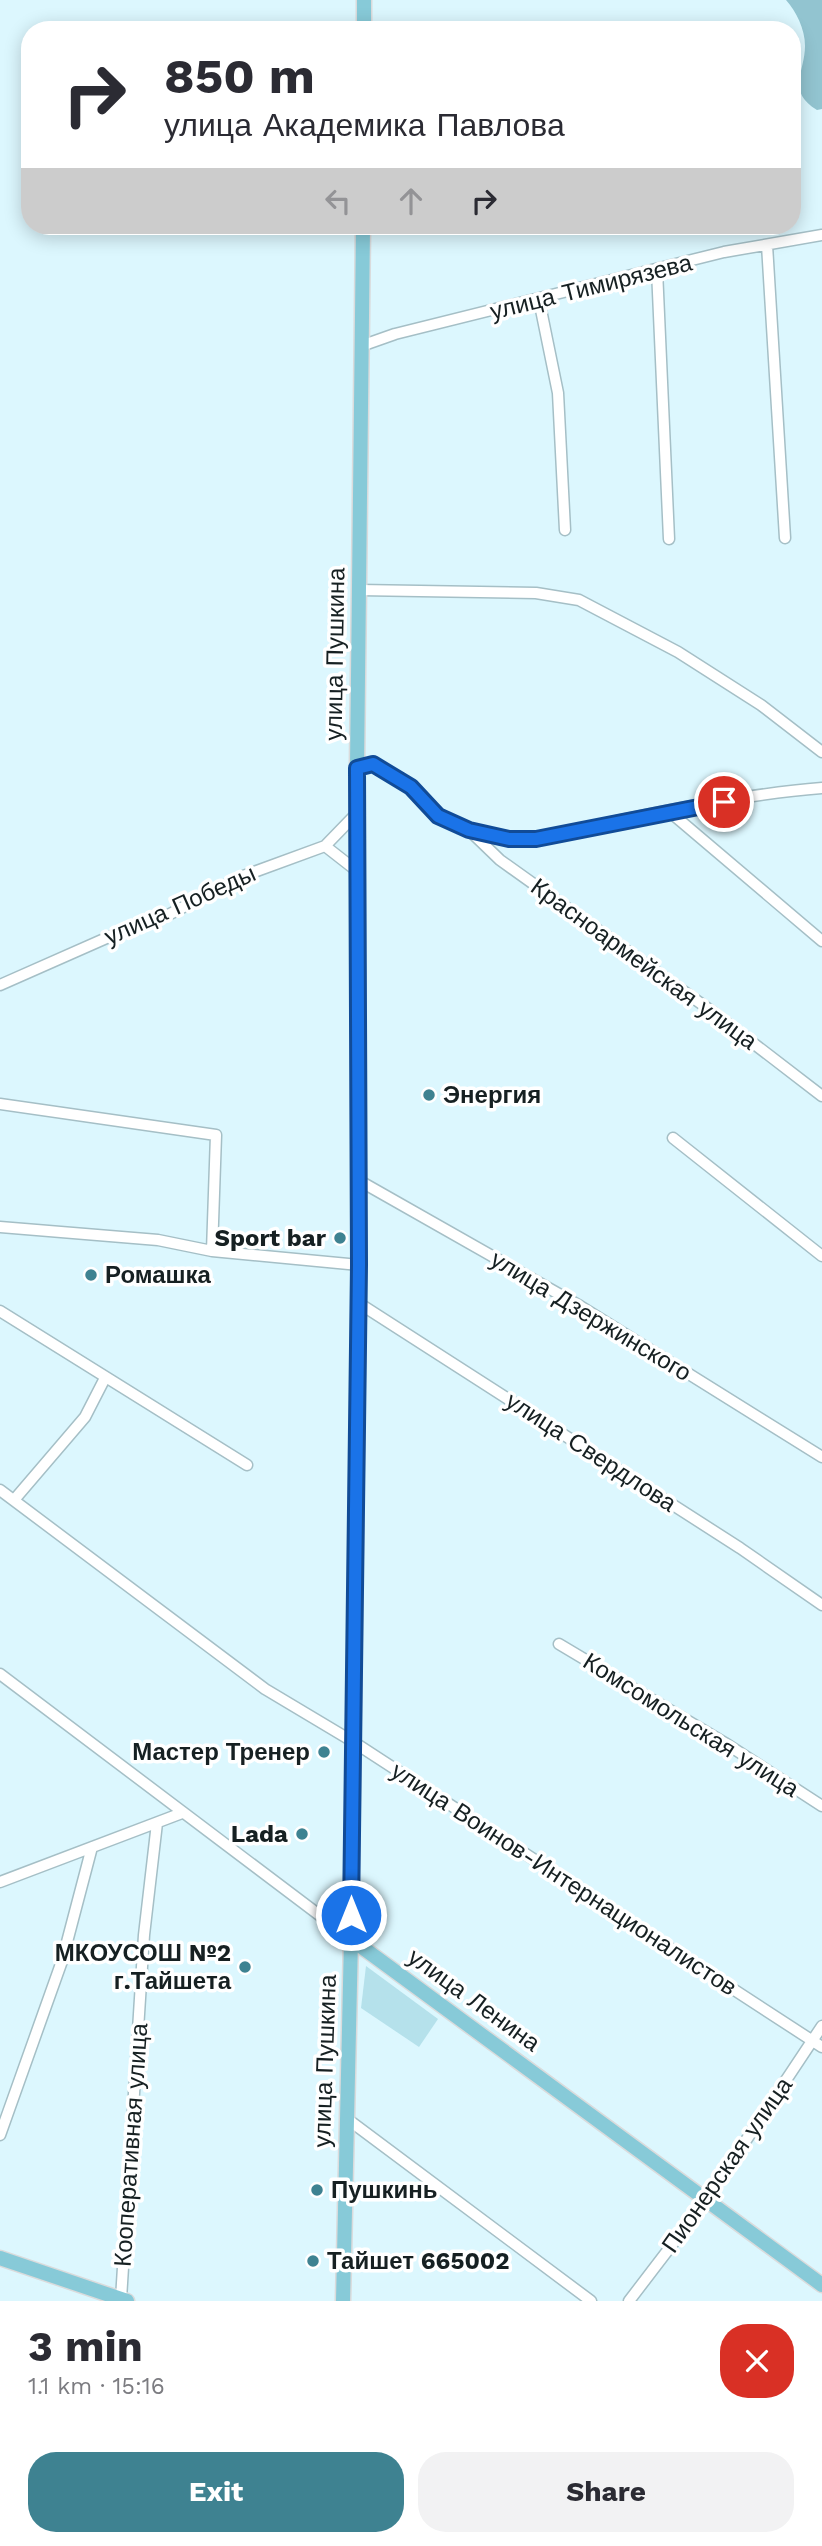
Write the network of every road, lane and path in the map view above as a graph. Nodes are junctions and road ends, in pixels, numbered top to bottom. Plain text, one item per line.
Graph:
1 (364, 0) edge
2 (364, 21) edge
3 (363, 235) edge
4 (822, 235) edge
5 (766, 245) junction
6 (657, 270) junction
7 (539, 300) junction
8 (361, 346) junction
9 (565, 530) dead end
10 (785, 537) dead end
11 (669, 539) dead end
12 (359, 590) junction
13 (822, 752) edge
14 (357, 768) junction
15 (822, 788) edge
16 (670, 812) junction
17 (357, 813) junction
18 (469, 830) junction
19 (325, 846) junction
20 (357, 871) junction
21 (822, 941) edge
22 (0, 985) edge
23 (822, 1096) edge
24 (0, 1104) edge
25 (673, 1138) dead end
26 (358, 1180) junction
27 (0, 1227) edge
28 (212, 1251) junction
29 (822, 1256) edge
30 (359, 1265) junction
31 (357, 1303) junction
32 (0, 1311) edge
33 (105, 1378) junction
34 (822, 1457) edge
35 (247, 1465) dead end
36 (0, 1490) edge
37 (14, 1500) junction
38 (822, 1605) edge
39 (559, 1644) dead end
40 (0, 1674) edge
41 (352, 1741) junction
42 (822, 1806) edge
43 (182, 1813) junction
44 (157, 1823) junction
45 (92, 1847) junction
46 (0, 1882) edge
47 (351, 1940) junction
48 (822, 2026) edge
49 (817, 2044) edge
50 (346, 2118) junction
51 (0, 2135) edge
52 (707, 2199) junction
53 (0, 2258) edge
54 (822, 2285) edge
55 (119, 2299) edge
56 (343, 2301) edge
57 (591, 2301) edge
58 (628, 2301) edge

1 - 2 main road
3 - 8 main road, улица Пушкина
4 - 5 street, улица Тимирязева
5 - 6 street, улица Тимирязева
5 - 10 street
6 - 7 street, улица Тимирязева
6 - 11 street
7 - 8 street, улица Тимирязева
7 - 9 street
8 - 12 main road, улица Пушкина
12 - 13 street
12 - 14 main road, улица Пушкина
14 - 17 main road, улица Пушкина
14 - 18 street
15 - 16 street
16 - 18 street
16 - 21 street
17 - 19 street
17 - 20 main road, улица Пушкина
18 - 23 street, Красноармейская улица
19 - 20 street
19 - 22 street, улица Победы
20 - 26 main road, улица Пушкина
24 - 28 street
25 - 29 street
26 - 30 main road, улица Пушкина
26 - 34 street, улица Дзержинского
27 - 28 street
28 - 30 street
30 - 31 main road, улица Пушкина
31 - 38 street, улица Свердлова
31 - 41 main road, улица Пушкина
32 - 33 street
33 - 35 street
33 - 37 street
36 - 37 street, улица Воинов-Интернационалистов
37 - 41 street, улица Воинов-Интернационалистов
39 - 42 street, Комсомольская улица
40 - 43 street, улица Ленина
41 - 47 main road, улица Пушкина
41 - 49 street, улица Воинов-Интернационалистов
43 - 44 street
43 - 47 street, улица Ленина
44 - 45 street
44 - 55 street, Кооперативная улица
45 - 46 street
45 - 51 street
47 - 50 main road, улица Пушкина
47 - 52 main road, улица Ленина
48 - 49 street, Пионерская улица
49 - 52 street, Пионерская улица
50 - 56 main road, улица Пушкина
50 - 57 street
52 - 54 main road, улица Ленина
52 - 58 street, Пионерская улица
53 - 55 main road

